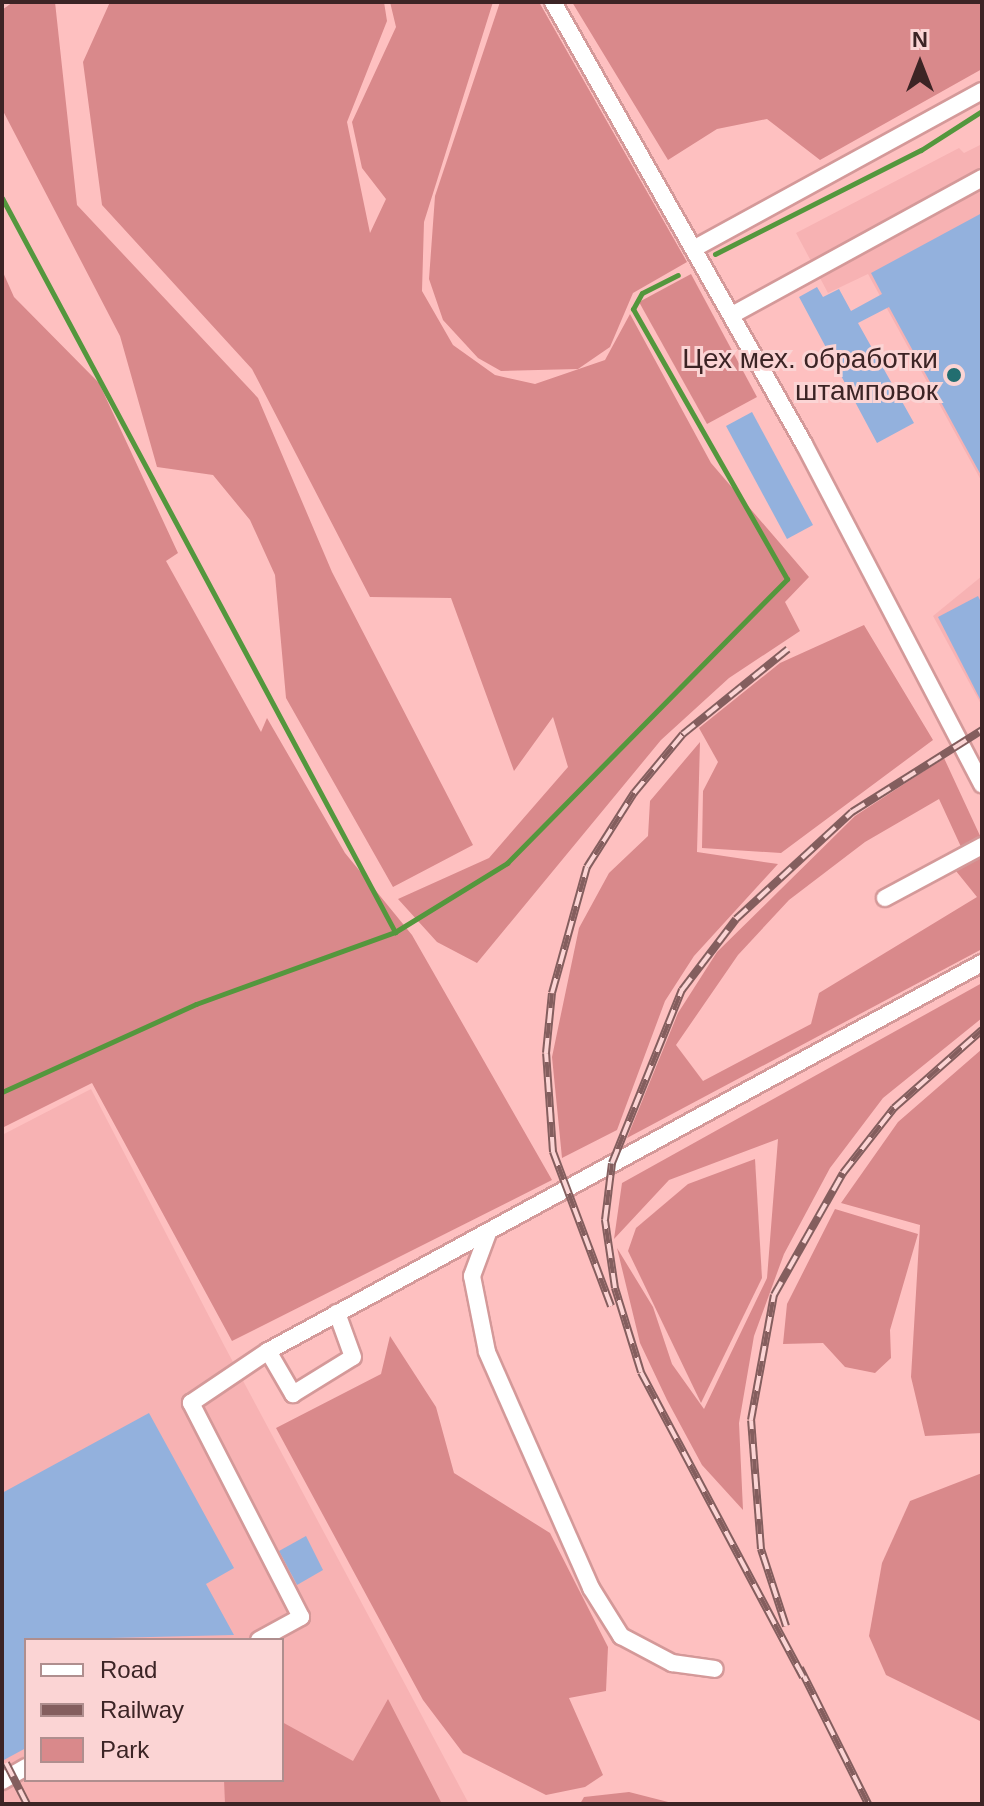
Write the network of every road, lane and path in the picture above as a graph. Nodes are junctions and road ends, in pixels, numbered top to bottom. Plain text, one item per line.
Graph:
1 (553, 2) edge
2 (982, 91) edge
3 (982, 178) edge
4 (695, 248) junction
5 (732, 315) junction
6 (982, 784) edge
7 (982, 846) edge
8 (885, 898) dead end
9 (982, 963) edge
10 (489, 1231) junction
11 (337, 1313) junction
12 (268, 1351) junction
13 (263, 1638) edge
14 (715, 1669) dead end
15 (24, 1768) edge
16 (2, 1781) edge

1 - 4 street
2 - 4 street
3 - 5 street
4 - 5 street
5 - 6 street
7 - 8 street
9 - 10 street
10 - 11 street
10 - 14 street
11 - 12 street
11 - 12 street
12 - 13 street
15 - 16 street

